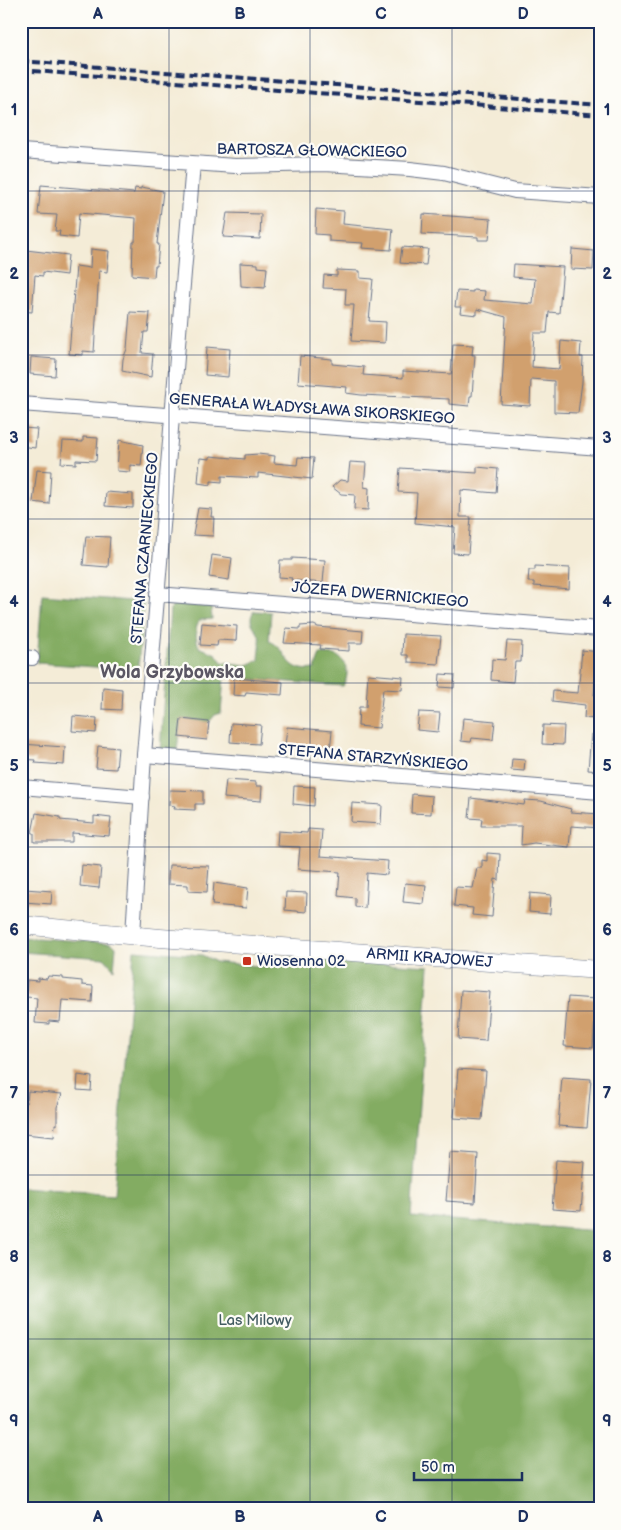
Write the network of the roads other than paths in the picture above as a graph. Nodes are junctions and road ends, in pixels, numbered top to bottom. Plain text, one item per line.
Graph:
1 (21, 151) edge
2 (192, 164) junction
3 (600, 197) edge
4 (21, 404) edge
5 (173, 414) junction
6 (600, 448) edge
7 (158, 594) junction
8 (600, 629) edge
9 (144, 755) junction
10 (21, 787) edge
11 (600, 792) edge
12 (142, 797) junction
13 (21, 925) edge
14 (132, 935) junction
15 (600, 970) edge

1 - 2 street, BARTOSZA GŁOWACKIEGO
2 - 3 street, BARTOSZA GŁOWACKIEGO
2 - 5 street, STEFANA CZARNIECKIEGO
4 - 5 street, GENERAŁA WŁADYSŁAWA SIKORSKIEGO
5 - 6 street, GENERAŁA WŁADYSŁAWA SIKORSKIEGO
5 - 7 street, STEFANA CZARNIECKIEGO
7 - 8 street, JÓZEFA DWERNICKIEGO
7 - 9 street, STEFANA CZARNIECKIEGO
9 - 11 street, STEFANA STARZYŃSKIEGO
9 - 12 street, STEFANA CZARNIECKIEGO
10 - 12 street
12 - 14 street, STEFANA CZARNIECKIEGO
13 - 14 street, ARMII KRAJOWEJ
14 - 15 street, ARMII KRAJOWEJ

